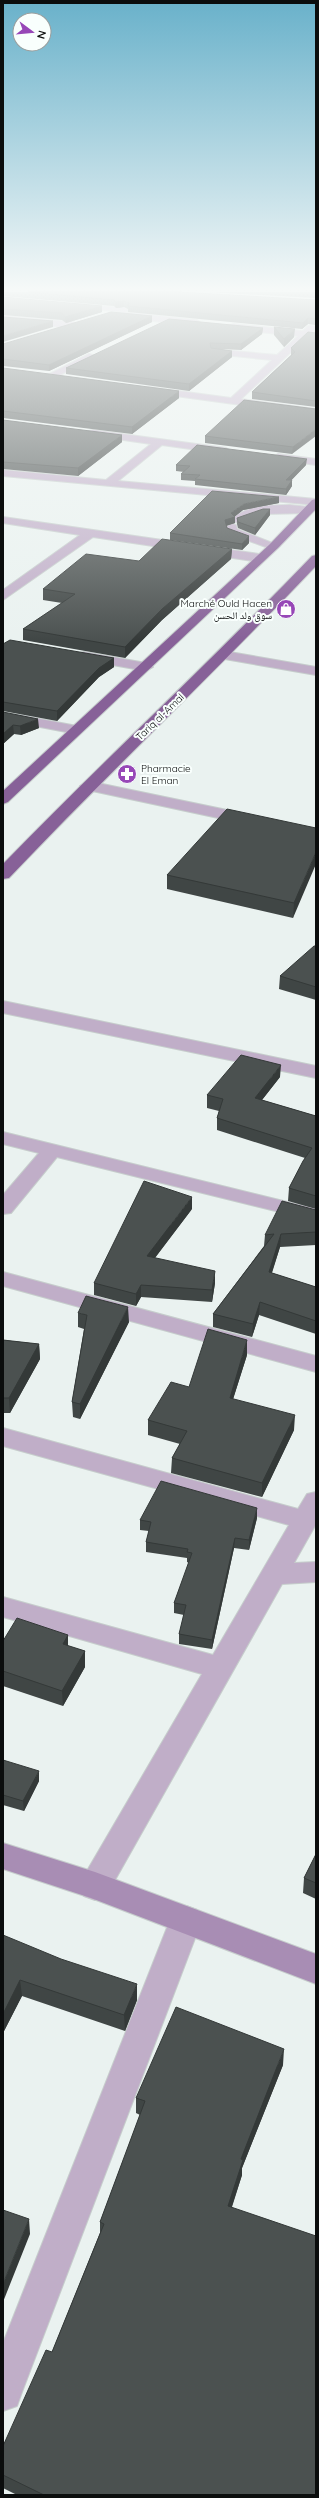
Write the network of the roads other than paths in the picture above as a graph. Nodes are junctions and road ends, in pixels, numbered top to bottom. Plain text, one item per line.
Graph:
1 (290, 409) edge
2 (316, 412) edge
3 (82, 432) edge
4 (160, 442) junction
5 (238, 452) edge
6 (269, 456) edge
7 (316, 462) edge
8 (3, 473) edge
9 (14, 474) junction
10 (3, 482) edge
11 (108, 483) junction
12 (314, 505) edge
13 (3, 520) edge
14 (92, 532) junction
15 (274, 546) junction
16 (259, 558) junction
17 (314, 563) edge
18 (3, 596) edge
19 (71, 654) edge
20 (224, 655) junction
21 (146, 667) junction
22 (316, 671) edge
23 (3, 716) edge
24 (77, 730) junction
25 (88, 786) junction
26 (3, 799) edge
27 (266, 824) edge
28 (3, 874) edge
29 (3, 1006) edge
30 (316, 1072) edge
31 (3, 1138) edge
32 (52, 1150) junction
33 (3, 1208) edge
34 (316, 1215) edge
35 (3, 1279) edge
36 (316, 1364) edge
37 (3, 1437) edge
38 (310, 1511) edge
39 (316, 1572) edge
40 (275, 1574) junction
41 (3, 1607) edge
42 (220, 1668) junction
43 (3, 1856) edge
44 (95, 1886) junction
45 (186, 1920) junction
46 (316, 1969) edge
47 (5, 2384) edge

1 - 2 street
3 - 4 street
4 - 5 street
4 - 11 street
6 - 7 street
8 - 9 street
9 - 10 street
9 - 11 street
11 - 12 street
12 - 15 highway
12 - 15 street
13 - 14 street
14 - 16 street
14 - 18 street
15 - 16 highway
16 - 21 highway
17 - 20 highway, Tariq al-Amal
19 - 21 street
20 - 22 street
20 - 25 highway, Tariq al-Amal
21 - 24 highway
23 - 24 street
24 - 26 highway
25 - 27 street
25 - 28 highway, Tariq al-Amal
29 - 30 street
31 - 32 street
32 - 33 street
32 - 34 street
35 - 36 street
37 - 38 street
38 - 40 street
39 - 40 street
40 - 42 street
41 - 42 street
42 - 44 street
43 - 44 street
44 - 45 street
45 - 46 street
45 - 47 street

